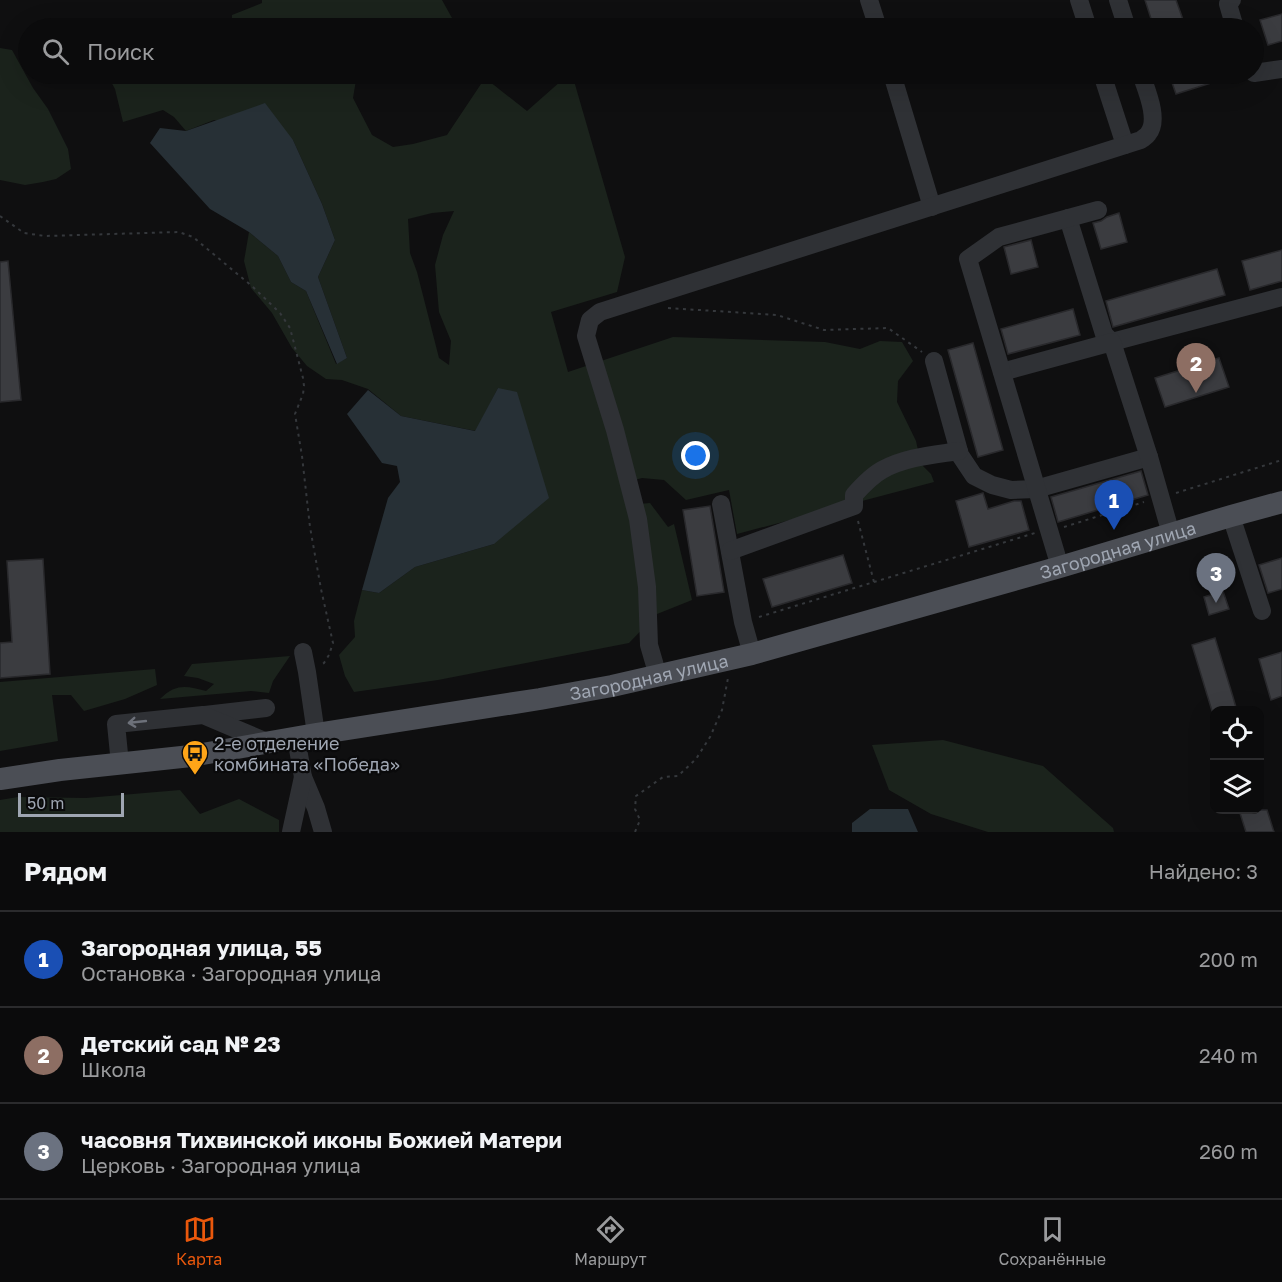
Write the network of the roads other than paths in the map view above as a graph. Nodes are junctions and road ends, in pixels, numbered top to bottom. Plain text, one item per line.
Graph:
1 (869, 0) edge
2 (1079, 0) edge
3 (1118, 0) edge
4 (1232, 0) edge
5 (875, 18) edge
6 (1085, 18) edge
7 (1124, 18) edge
8 (1232, 18) edge
9 (1282, 69) edge
10 (1264, 72) edge
11 (895, 84) edge
12 (1105, 84) edge
13 (1145, 84) edge
14 (1125, 145) junction
15 (932, 207) junction
16 (1098, 210) dead end
17 (1068, 218) junction
18 (1282, 297) edge
19 (1112, 342) junction
20 (934, 361) road end
21 (1002, 372) junction
22 (959, 451) junction
23 (1149, 457) junction
24 (1036, 489) junction
25 (1282, 502) edge
26 (721, 504) dead end
27 (1231, 516) junction
28 (1171, 534) junction
29 (730, 551) junction
30 (1060, 567) junction
31 (1262, 611) dead end
32 (303, 652) dead end
33 (741, 657) junction
34 (658, 676) junction
35 (266, 708) dead end
36 (203, 715) junction
37 (306, 736) junction
38 (267, 742) junction
39 (120, 764) junction
40 (303, 777) junction
41 (0, 779) edge
42 (291, 832) edge
43 (323, 832) edge

1 - 5 street
2 - 6 street
3 - 7 street
4 - 8 street
9 - 10 street
11 - 15 street
12 - 14 street
13 - 14 street
14 - 15 street
15 - 34 street
16 - 17 street
17 - 19 street
17 - 21 street
18 - 19 street
19 - 21 street
19 - 23 street
20 - 22 street
21 - 24 street
22 - 24 street
22 - 29 street
23 - 24 street
23 - 28 street
24 - 30 street
25 - 27 main road, Загородная улица
26 - 29 street
27 - 28 main road, Загородная улица
27 - 31 street
28 - 30 main road, Загородная улица
29 - 33 street
30 - 33 main road, Загородная улица
32 - 37 street
33 - 34 main road, Загородная улица
34 - 37 main road, Загородная улица
35 - 36 street
36 - 38 street
36 -> 39 street
37 - 38 main road, Загородная улица
37 - 40 street
38 - 39 main road, Загородная улица
39 - 41 main road, Загородная улица
40 - 42 street
40 - 43 street

